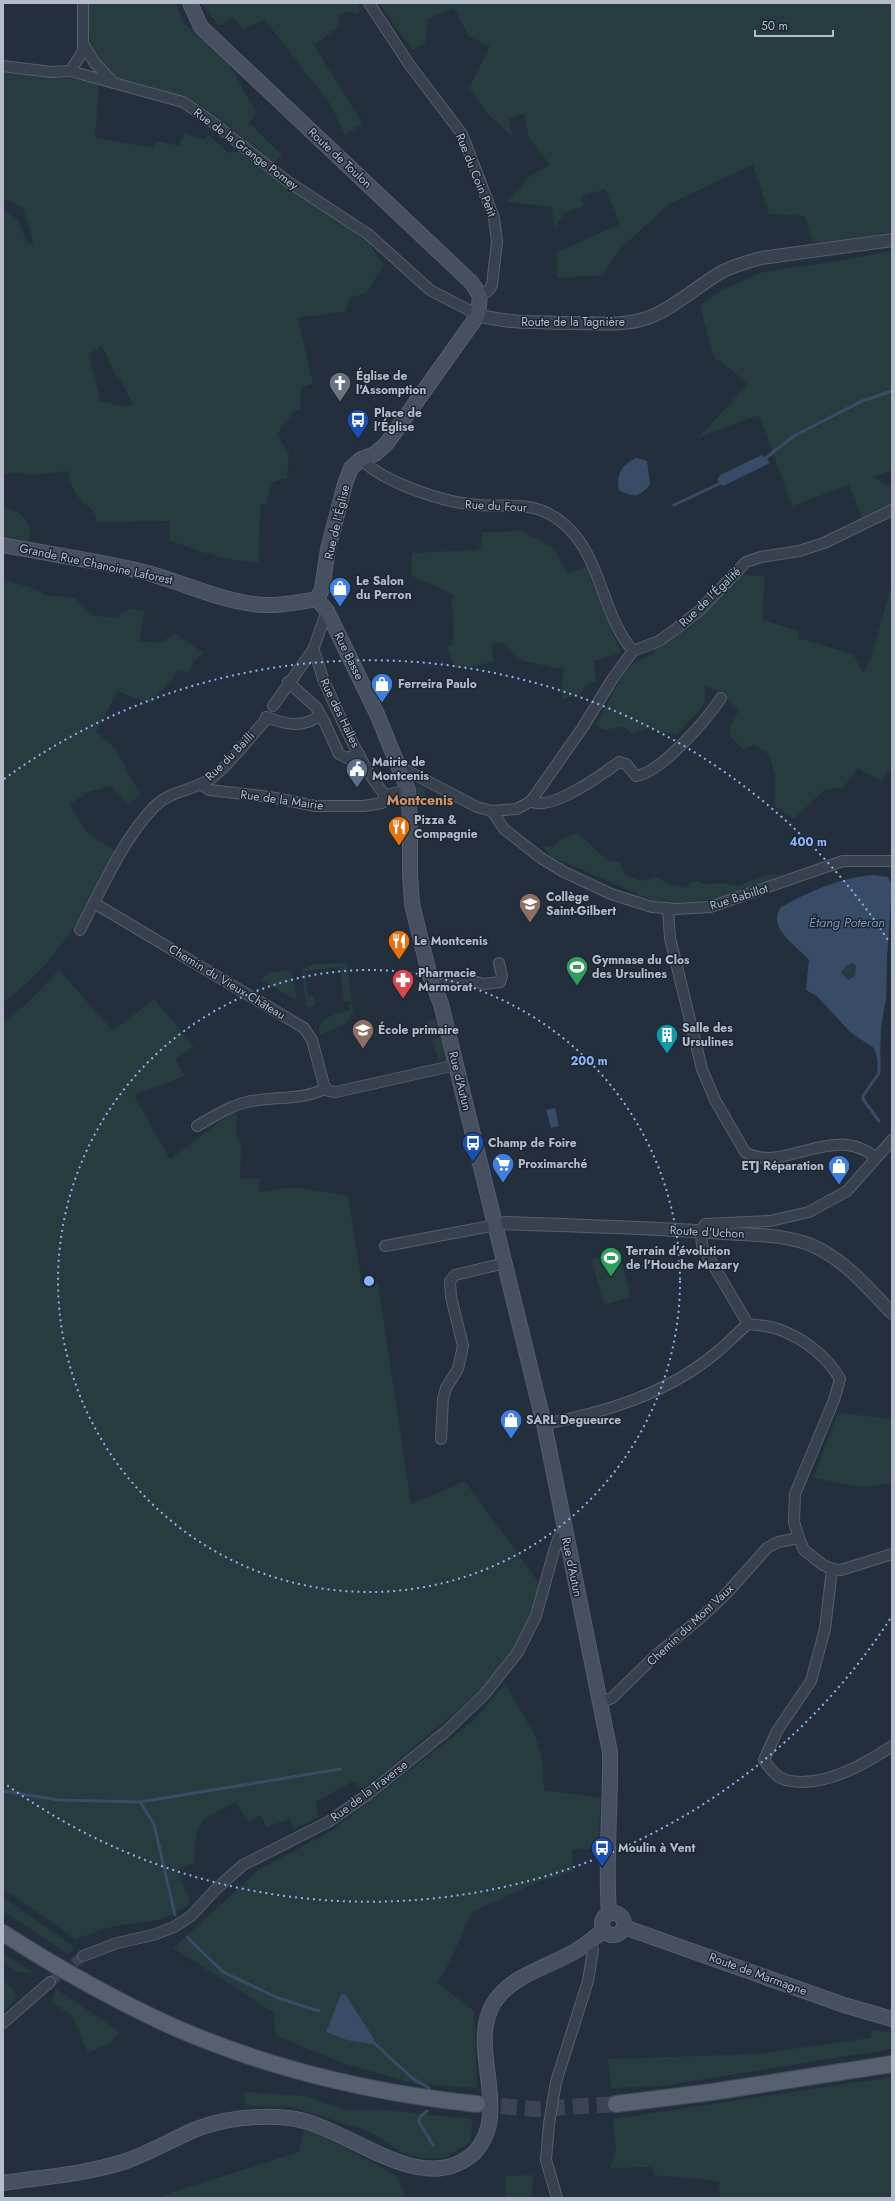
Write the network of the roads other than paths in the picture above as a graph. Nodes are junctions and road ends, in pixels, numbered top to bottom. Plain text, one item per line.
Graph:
1 (83, 3) edge
2 (190, 3) edge
3 (370, 3) edge
4 (83, 43) junction
5 (3, 66) edge
6 (70, 71) junction
7 (114, 82) junction
8 (892, 240) edge
9 (480, 296) junction
10 (478, 315) junction
11 (356, 464) junction
12 (892, 510) edge
13 (3, 545) edge
14 (317, 599) junction
15 (327, 611) junction
16 (313, 650) junction
17 (633, 651) junction
18 (288, 682) junction
19 (721, 698) dead end
20 (273, 706) dead end
21 (320, 715) junction
22 (360, 754) junction
23 (400, 767) junction
24 (201, 784) junction
25 (408, 790) junction
26 (385, 795) junction
27 (531, 801) junction
28 (492, 811) junction
29 (892, 861) edge
30 (94, 903) junction
31 (668, 909) junction
32 (80, 930) dead end
33 (498, 963) dead end
34 (435, 985) junction
35 (456, 1065) junction
36 (326, 1088) junction
37 (197, 1126) dead end
38 (892, 1140) edge
39 (876, 1158) junction
40 (496, 1225) junction
41 (700, 1231) junction
42 (385, 1246) dead end
43 (505, 1263) junction
44 (892, 1313) edge
45 (748, 1324) junction
46 (544, 1424) junction
47 (441, 1439) dead end
48 (565, 1534) junction
49 (799, 1538) junction
50 (892, 1554) edge
51 (832, 1569) junction
52 (601, 1702) junction
53 (892, 1746) edge
54 (609, 1913) junction
55 (624, 1927) junction
56 (604, 1930) junction
57 (3, 1934) edge
58 (589, 1942) junction
59 (83, 1956) tunnel mouth
60 (50, 1982) tunnel mouth
61 (892, 2018) edge
62 (3, 2023) edge
63 (892, 2064) edge
64 (477, 2104) tunnel mouth
65 (616, 2104) tunnel mouth
66 (3, 2183) edge
67 (556, 2198) edge

1 - 4 street
2 - 9 main road, Route de Toulon
3 - 9 street, Rue du Coin Petit
4 - 6 street
4 - 7 street
5 - 6 street, Rue de la Grange Pomey
6 - 7 street, Rue de la Grange Pomey
7 - 10 street, Rue de la Grange Pomey
8 - 10 street, Route de la Tagnière
9 - 10 main road
10 - 11 main road
11 - 14 main road, Rue de l'Église
11 - 17 street, Rue du Four
12 - 17 street, Rue de l'Égalité
13 - 14 main road, Grande Rue Chanoine Laforest
14 - 15 main road, Rue Basse
15 - 16 street
15 - 23 main road, Rue Basse
16 - 18 street
16 - 22 street, Rue des Halles
17 - 27 street
18 - 20 street
18 - 21 street
19 - 27 street
21 - 22 street
21 - 24 street, Rue du Bailli
22 - 26 street, Rue des Halles
23 - 25 main road, Rue Basse
23 - 28 street
24 - 26 street, Rue de la Mairie
24 - 30 street, Rue du Bailli
25 - 26 street
25 - 34 main road, Rue d'Autun
27 - 28 street
28 - 31 street, Rue Babillot
29 - 31 street, Rue Babillot
30 - 32 street, Rue du Bailli
30 - 36 street, Chemin du Vieux Château
31 - 39 street
33 - 34 street
34 - 35 main road, Rue d'Autun
35 - 36 street
35 - 40 main road, Rue d'Autun
36 - 37 street
38 - 39 street
39 - 41 street
40 - 41 street, Route d'Uchon
40 - 42 street
40 - 43 main road, Rue d'Autun
41 - 44 street, Route d'Uchon
41 - 45 street
43 - 46 main road, Rue d'Autun
43 - 47 street
45 - 46 street
45 - 49 street
46 - 48 main road, Rue d'Autun
48 - 52 main road, Rue d'Autun
48 - 59 street, Rue de la Traverse
49 - 51 street
49 - 52 street, Chemin du Mont Vaux
50 - 51 street
51 - 53 street
52 - 54 main road, Rue d'Autun
54 - 55 main road
54 - 56 main road
55 - 56 main road
55 - 61 main road, Route de Marmagne
56 - 58 main road
57 - 64 main road
58 - 66 main road
58 - 67 street
60 - 62 street
63 - 65 main road

